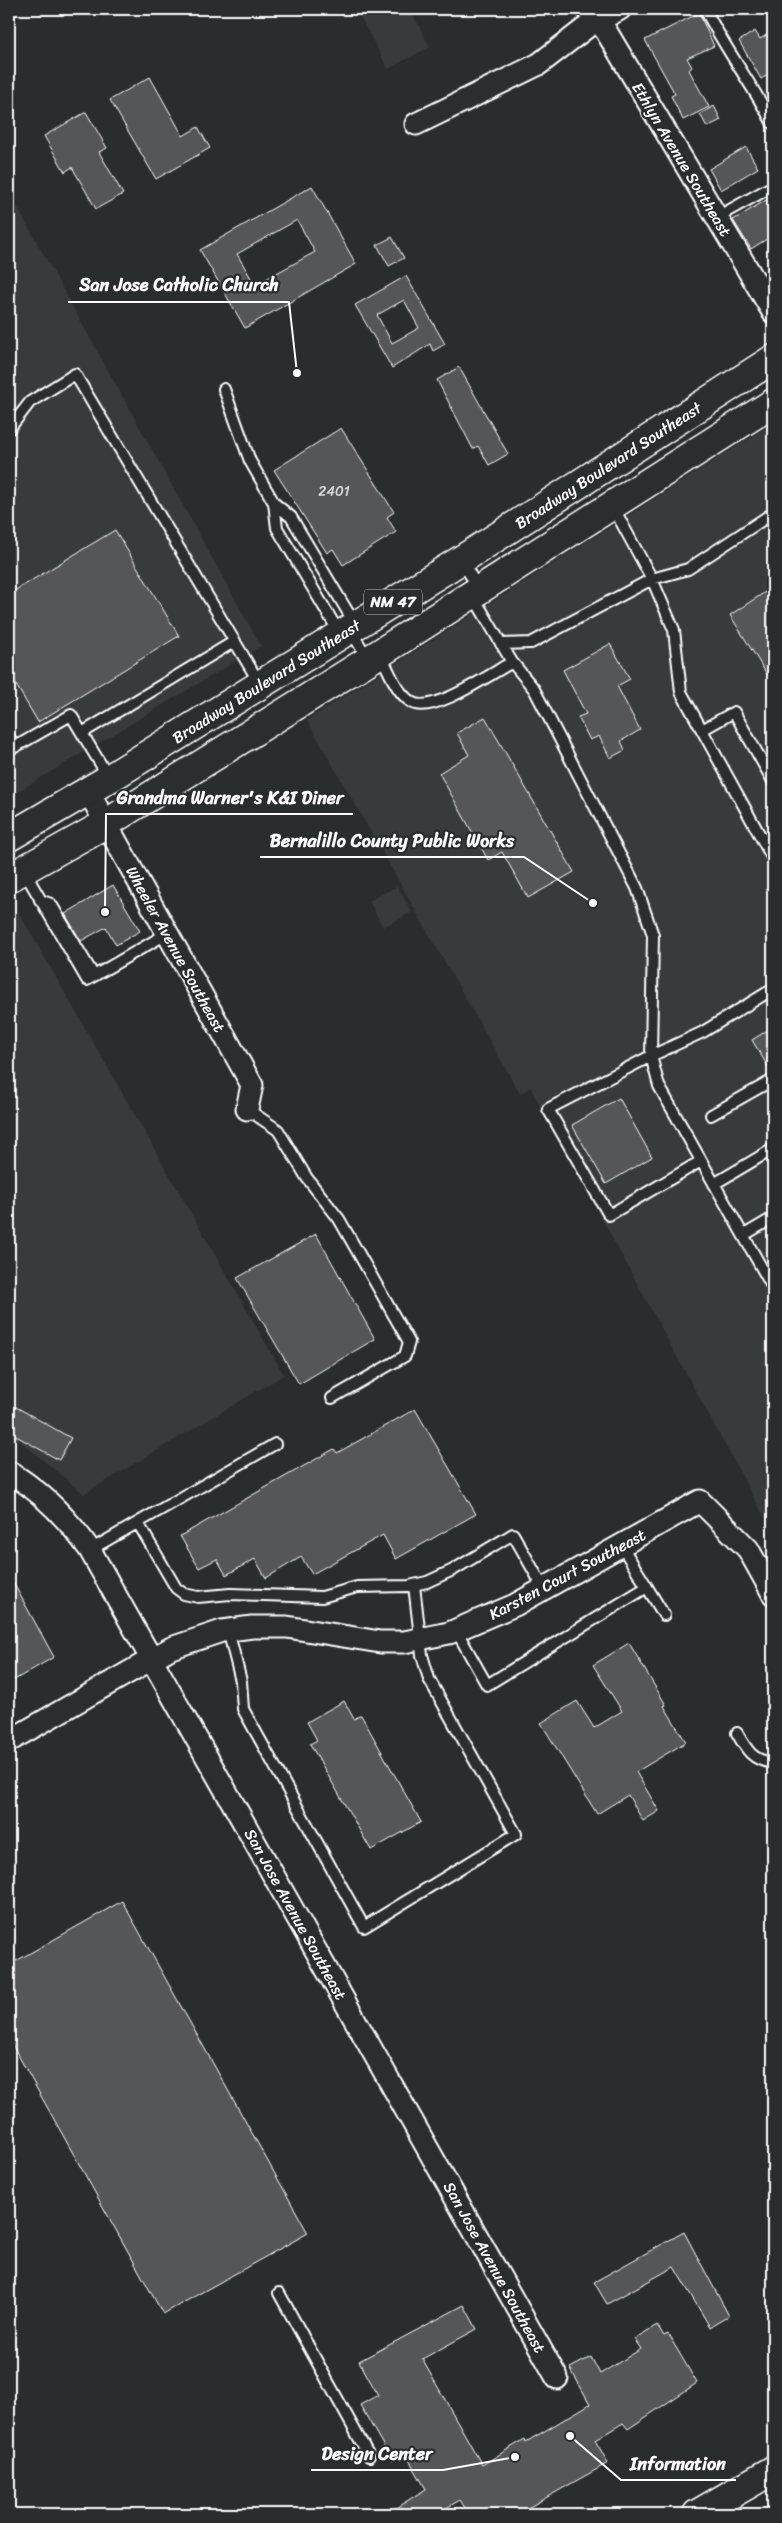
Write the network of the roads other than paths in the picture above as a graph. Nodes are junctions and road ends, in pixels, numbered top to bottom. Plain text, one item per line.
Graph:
1 (620, 9) edge
2 (705, 9) edge
3 (592, 15) edge
4 (416, 124) dead end
5 (773, 124) edge
6 (773, 186) edge
7 (717, 217) junction
8 (773, 312) edge
9 (773, 359) edge
10 (224, 389) dead end
11 (773, 403) edge
12 (9, 429) edge
13 (274, 503) junction
14 (612, 506) junction
15 (773, 513) edge
16 (461, 560) junction
17 (652, 580) junction
18 (476, 593) junction
19 (348, 630) junction
20 (235, 641) junction
21 (501, 644) junction
22 (374, 657) junction
23 (512, 662) junction
24 (261, 684) junction
25 (702, 730) junction
26 (82, 733) junction
27 (9, 737) edge
28 (773, 781) edge
29 (99, 785) junction
30 (107, 823) junction
31 (9, 837) edge
32 (773, 859) edge
33 (16, 874) edge
34 (168, 933) junction
35 (773, 988) edge
36 (651, 1056) junction
37 (773, 1085) edge
38 (247, 1109) joint
39 (711, 1115) dead end
40 (773, 1149) edge
41 (701, 1161) junction
42 (714, 1184) junction
43 (773, 1218) edge
44 (744, 1236) junction
45 (773, 1288) edge
46 (332, 1398) dead end
47 (275, 1444) dead end
48 (9, 1472) edge
49 (138, 1523) junction
50 (622, 1545) junction
51 (90, 1550) junction
52 (414, 1585) junction
53 (647, 1587) junction
54 (544, 1589) junction
55 (773, 1594) edge
56 (664, 1615) dead end
57 (228, 1630) junction
58 (456, 1630) junction
59 (420, 1638) junction
60 (152, 1658) junction
61 (737, 1733) dead end
62 (9, 1741) edge
63 (773, 1762) edge
64 (279, 2293) dead end
65 (557, 2378) dead end
66 (370, 2456) dead end
67 (773, 2470) edge
68 (697, 2514) edge

1 - 3 street
2 - 5 lane
3 - 4 street
3 - 7 street, Ethlyn Avenue Southeast
6 - 7 lane
7 - 8 street, Ethlyn Avenue Southeast
9 - 16 main road, Broadway Boulevard Southeast / NM 47
10 - 13 lane
11 - 14 main road, NM 47
12 - 20 lane
13 - 19 lane
13 - 19 lane
14 - 17 lane
14 - 18 main road, NM 47
15 - 17 lane
16 - 18 lane
16 - 19 main road, Broadway Boulevard Southeast / NM 47
17 - 21 lane
17 - 25 lane
18 - 21 lane
18 - 22 main road, NM 47
19 - 22 lane
19 - 24 main road, Broadway Boulevard Southeast / NM 47
20 - 24 lane
20 - 26 lane
21 - 23 lane
22 - 23 lane
22 - 30 main road, NM 47
23 - 36 lane
24 - 29 main road, Broadway Boulevard Southeast / NM 47
25 - 28 lane
25 - 32 lane
26 - 27 lane
26 - 29 lane
29 - 30 street, Wheeler Avenue Southeast
29 - 31 main road, Broadway Boulevard Southeast / NM 47
30 - 33 main road, NM 47
30 - 34 street, Wheeler Avenue Southeast
33 - 34 lane
34 - 38 street, Wheeler Avenue Southeast
35 - 36 lane
36 - 41 lane
36 - 41 lane
37 - 39 lane
38 - 46 lane
40 - 42 lane
41 - 42 lane
42 - 44 lane
43 - 44 lane
44 - 45 lane
47 - 49 lane
48 - 51 street, San Jose Avenue Southeast
49 - 51 lane
49 - 52 lane
50 - 53 lane
50 - 54 street, Karsten Court Southeast
50 - 55 street, Karsten Court Southeast
51 - 60 street, San Jose Avenue Southeast
52 - 54 lane
52 - 59 lane
53 - 56 lane
53 - 58 lane
54 - 58 street, Karsten Court Southeast
57 - 59 street, Karsten Court Southeast
57 - 59 lane
57 - 60 street, Karsten Court Southeast
58 - 59 street, Karsten Court Southeast
60 - 62 street, Karsten Court Southeast
60 - 65 street, San Jose Avenue Southeast
61 - 63 lane
64 - 66 lane
67 - 68 main road

